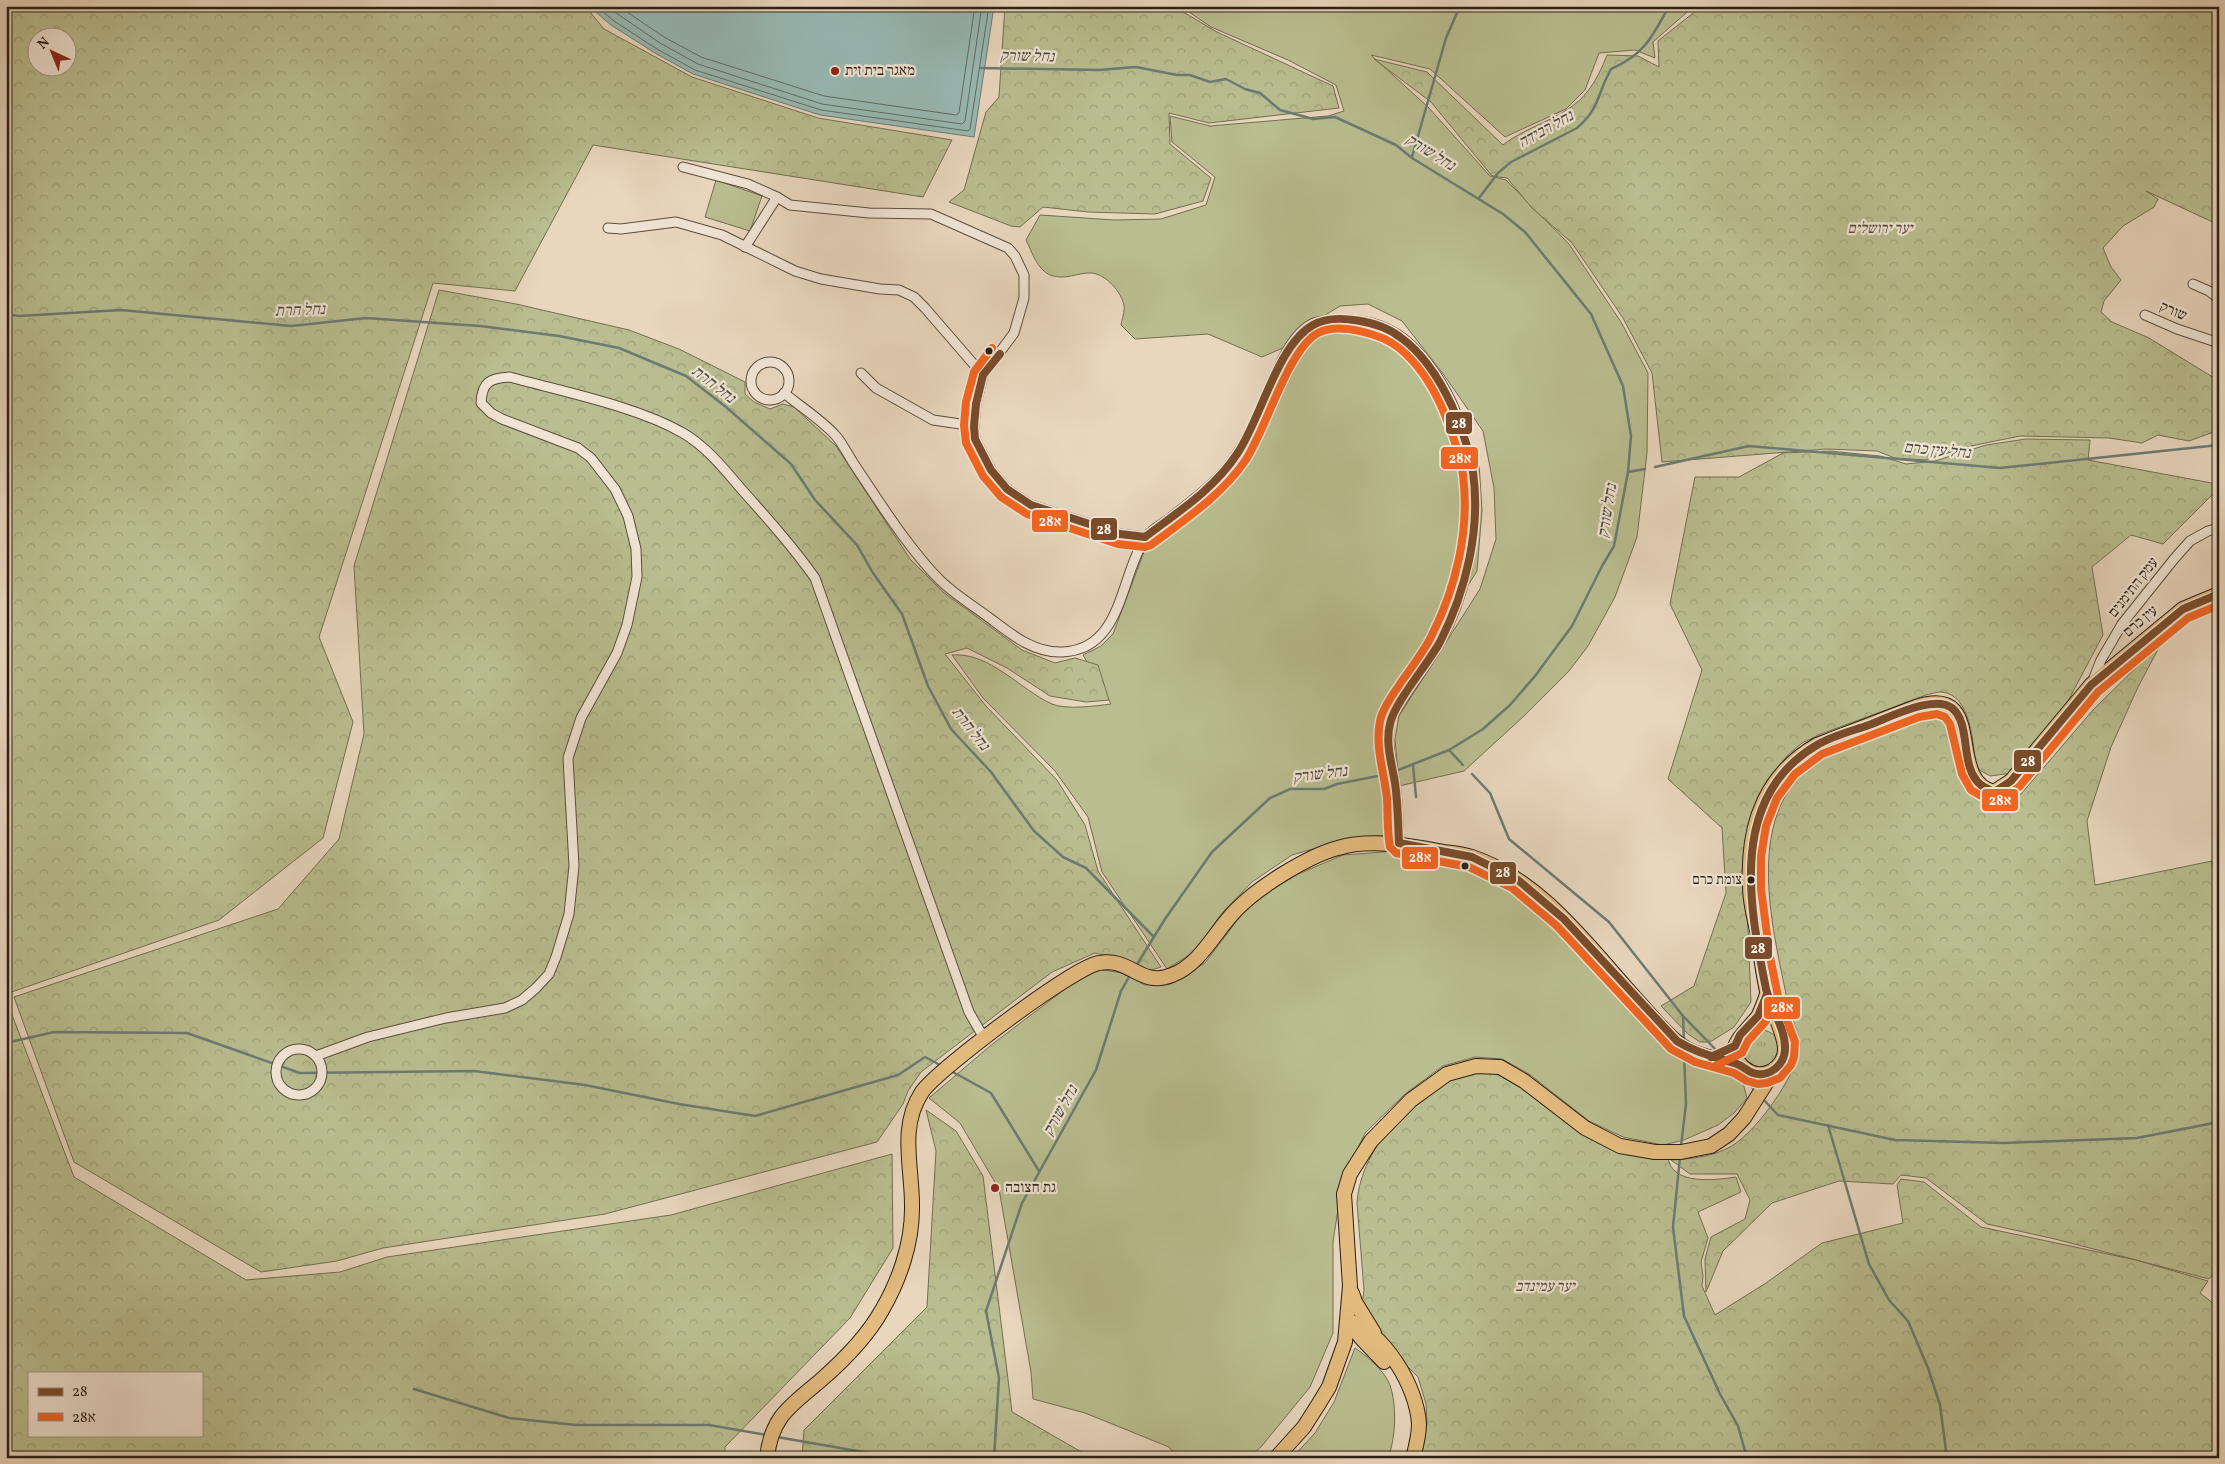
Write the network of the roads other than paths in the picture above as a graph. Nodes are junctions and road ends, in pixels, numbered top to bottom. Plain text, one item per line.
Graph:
1 (682, 167) dead end
2 (778, 197) junction
3 (608, 228) dead end
4 (745, 247) junction
5 (2193, 284) dead end
6 (2219, 299) edge
7 (2145, 315) dead end
8 (2219, 343) edge
9 (861, 373) dead end
10 (983, 374) junction
11 (784, 393) junction
12 (974, 426) junction
13 (2219, 528) edge
14 (1145, 537) junction
15 (2219, 594) edge
16 (2091, 685) junction
17 (1399, 843) junction
18 (1767, 994) junction
19 (1748, 1028) junction
20 (1782, 1037) junction
21 (984, 1038) junction
22 (1736, 1046) junction
23 (316, 1056) junction
24 (1711, 1057) junction
25 (1746, 1069) junction
26 (1776, 1069) junction
27 (1756, 1098) junction
28 (1350, 1286) junction
29 (1348, 1321) junction
30 (1378, 1340) junction
31 (767, 1458) edge
32 (1276, 1458) edge
33 (1413, 1458) edge

1 - 2 street
2 - 4 street
2 - 10 street
3 - 4 street
4 - 10 street
5 - 6 street
7 - 8 street, שורק
9 - 12 street
10 - 12 street
11 - 11 street
11 - 14 street
12 - 14 street
13 - 16 street, עמק התימנים
14 - 17 street
15 - 16 main road, עין כרם
16 - 18 main road, עין כרם
17 - 21 main road
17 - 24 main road
18 - 19 main road
18 - 20 main road
19 - 20 main road
19 - 22 main road
20 - 26 main road
21 - 23 street
21 - 31 main road
22 - 24 main road
22 - 25 main road
23 - 23 street
24 - 25 main road
25 - 26 main road
25 - 27 main road
26 - 27 main road
27 - 28 main road
28 - 29 main road
28 - 30 main road
29 - 30 main road
29 - 32 main road
29 - 33 main road
30 - 33 main road

